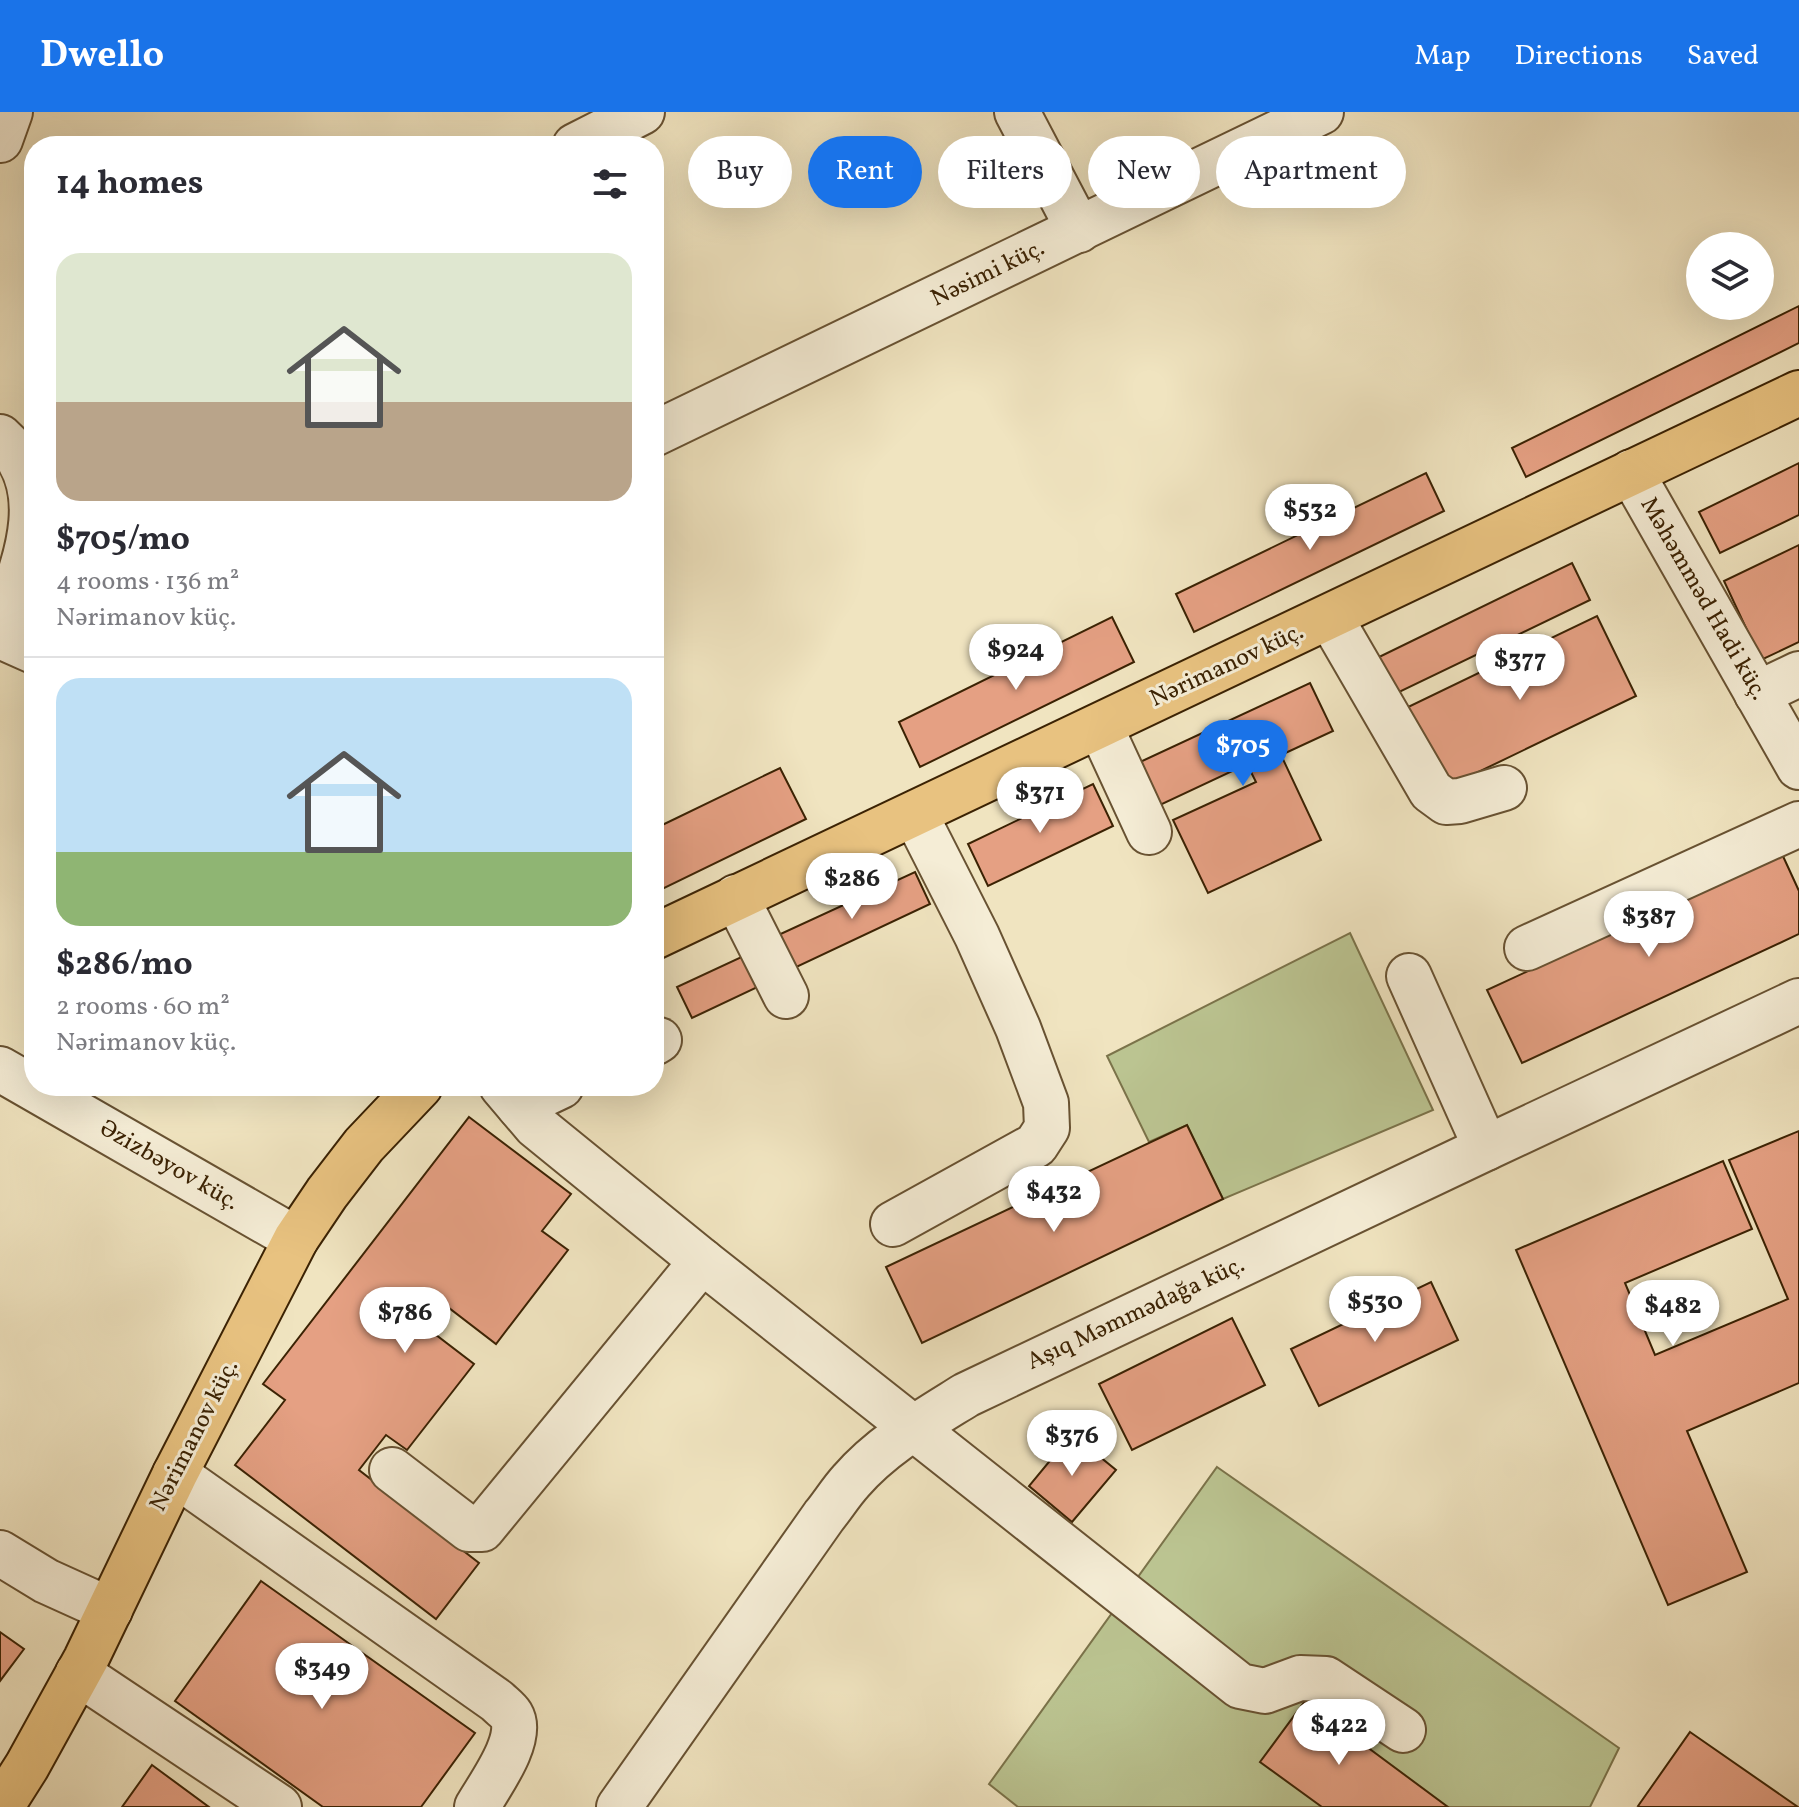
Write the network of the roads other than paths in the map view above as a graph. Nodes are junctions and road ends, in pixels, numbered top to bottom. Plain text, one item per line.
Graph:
1 (10, 112) edge
2 (642, 112) edge
3 (1017, 112) edge
4 (1321, 112) edge
5 (595, 136) edge
6 (0, 140) edge
7 (1079, 230) junction
8 (1799, 393) edge
9 (664, 429) edge
10 (15, 436) edge
11 (24, 463) edge
12 (1631, 472) junction
13 (24, 564) edge
14 (1330, 617) junction
15 (0, 633) edge
16 (24, 646) edge
17 (1799, 674) edge
18 (1757, 694) junction
19 (1100, 726) junction
20 (1799, 767) edge
21 (1504, 788) dead end
22 (915, 814) junction
23 (1799, 824) edge
24 (1149, 832) dead end
25 (736, 897) junction
26 (664, 932) edge
27 (1527, 948) dead end
28 (1409, 976) dead end
29 (786, 996) dead end
30 (1799, 1001) edge
31 (0, 1069) edge
32 (24, 1083) edge
33 (47, 1096) edge
34 (411, 1096) edge
35 (511, 1096) edge
36 (1486, 1148) junction
37 (893, 1224) dead end
38 (296, 1239) junction
39 (702, 1261) junction
40 (913, 1428) junction
41 (392, 1470) dead end
42 (175, 1474) junction
43 (0, 1553) edge
44 (110, 1610) junction
45 (78, 1673) junction
46 (1403, 1730) dead end
47 (1, 1807) edge
48 (279, 1807) edge
49 (477, 1807) edge
50 (619, 1807) edge

1 - 6 street
2 - 5 street
3 - 7 street
4 - 7 street, Nəsimi küç.
7 - 9 street, Nəsimi küç.
8 - 12 main road, Nərimanov küç.
10 - 11 street
12 - 14 main road, Nərimanov küç.
12 - 18 street, Məhəmməd Hadi küç.
13 - 15 street
14 - 19 main road, Nərimanov küç.
14 - 21 street
15 - 16 street
17 - 18 street
18 - 20 street, Məhəmməd Hadi küç.
19 - 22 main road, Nərimanov küç.
19 - 24 street
22 - 25 main road, Nərimanov küç.
22 - 37 street
23 - 27 street
25 - 26 main road, Nərimanov küç.
25 - 29 street
28 - 36 street
30 - 36 street, Aşıq Məmmədağa küç.
31 - 32 street, Əzizbəyov küç.
33 - 38 street, Əzizbəyov küç.
34 - 38 main road, Nərimanov küç.
35 - 39 street
36 - 40 street, Aşıq Məmmədağa küç.
38 - 42 main road, Nərimanov küç.
39 - 40 street
39 - 41 street
40 - 46 street
40 - 50 street, Aşıq Məmmədağa küç.
42 - 44 main road, Nərimanov küç.
42 - 49 street
43 - 44 street
44 - 45 main road, Nərimanov küç.
45 - 47 main road, Nərimanov küç.
45 - 48 street

